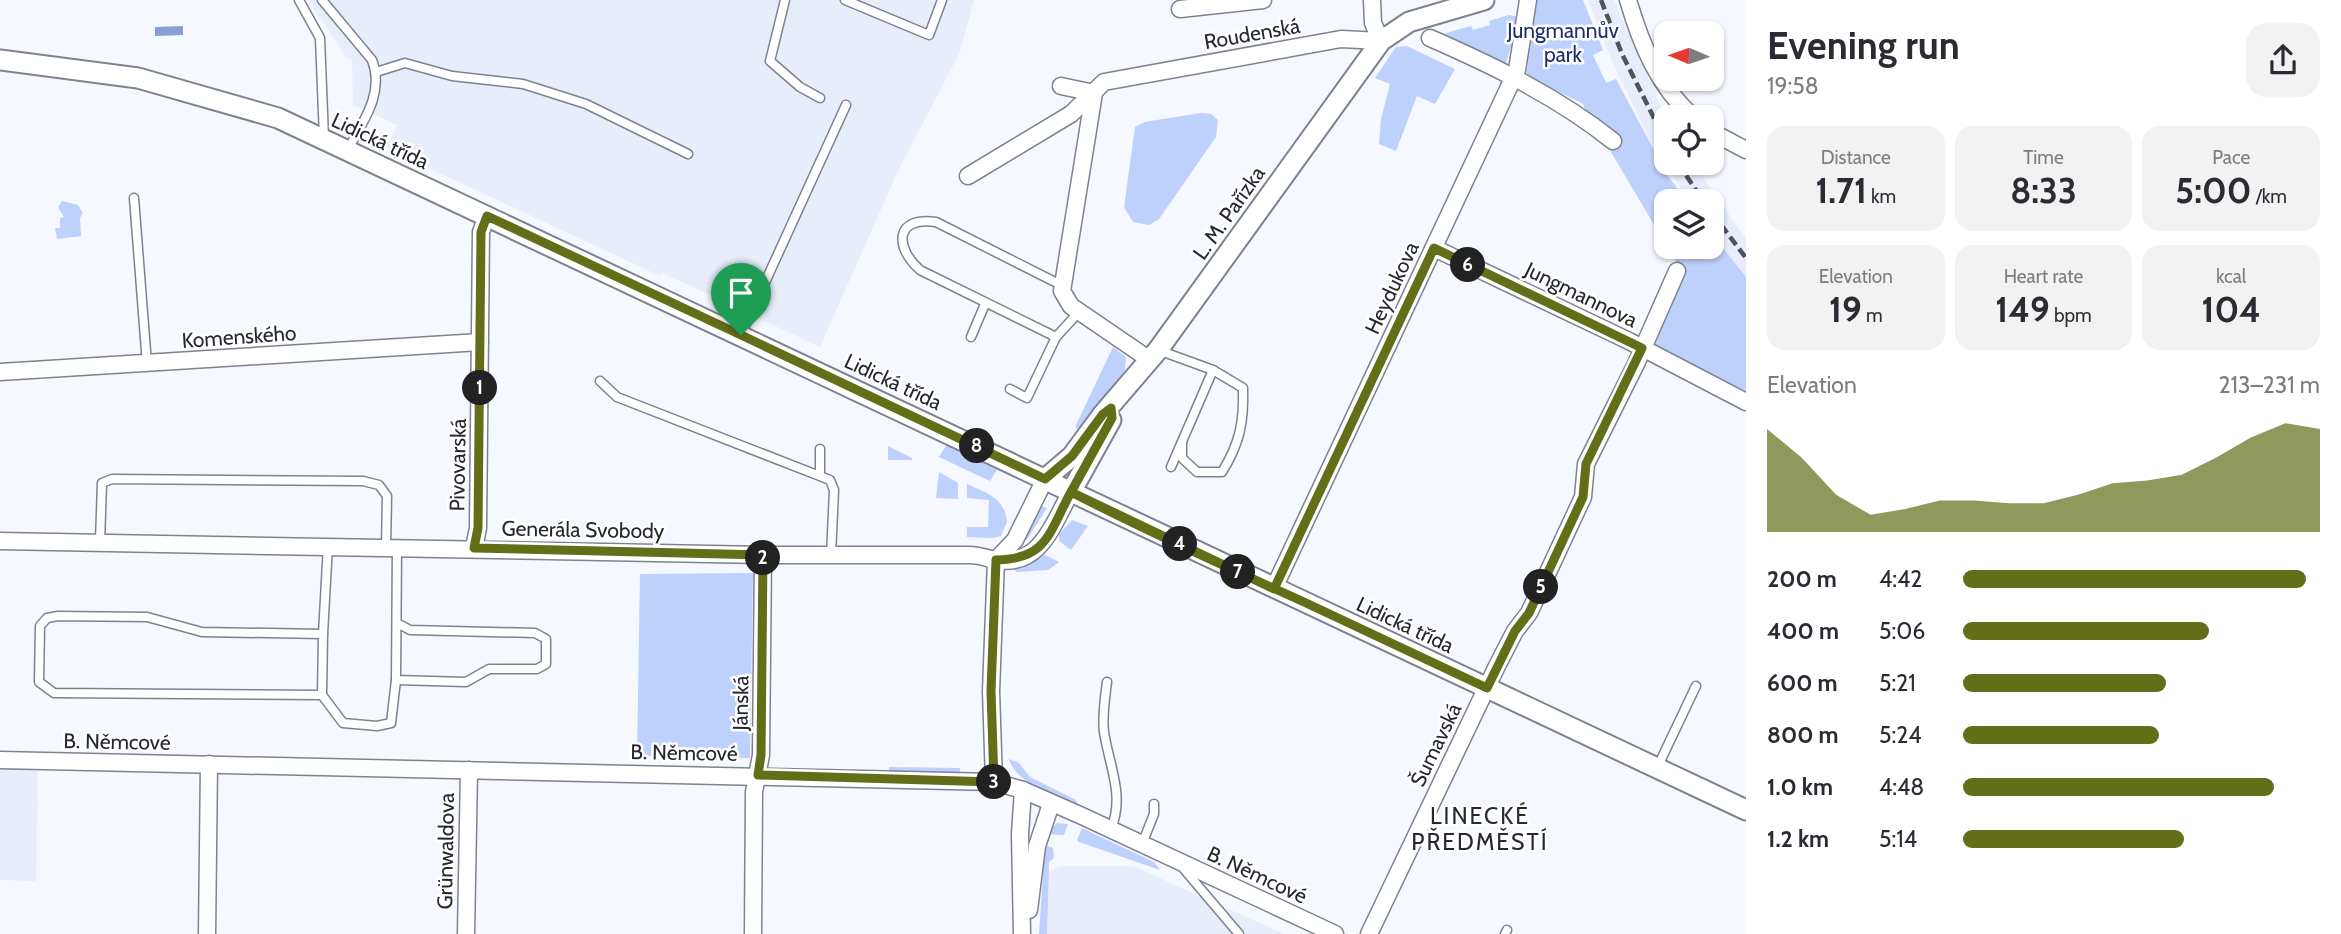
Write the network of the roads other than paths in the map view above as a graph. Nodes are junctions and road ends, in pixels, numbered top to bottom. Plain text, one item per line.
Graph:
1 (299, 0) edge
2 (322, 0) edge
3 (785, 0) edge
4 (845, 0) edge
5 (942, 0) edge
6 (1264, 0) edge
7 (1372, 0) edge
8 (1484, 0) edge
9 (1528, 0) edge
10 (1628, 0) edge
11 (1180, 9) dead end
12 (1430, 38) dead end
13 (1381, 41) junction
14 (0, 60) edge
15 (376, 72) junction
16 (1513, 79) junction
17 (1061, 86) dead end
18 (1099, 88) junction
19 (820, 98) dead end
20 (846, 105) dead end
21 (1680, 105) edge
22 (1724, 138) edge
23 (324, 140) junction
24 (1613, 141) dead end
25 (1746, 150) edge
26 (347, 151) junction
27 (688, 154) dead end
28 (968, 176) dead end
29 (134, 198) dead end
30 (487, 216) junction
31 (1434, 248) junction
32 (1677, 271) dead end
33 (1063, 286) junction
34 (985, 304) junction
35 (1079, 312) junction
36 (741, 335) junction
37 (971, 337) dead end
38 (1056, 337) junction
39 (480, 342) junction
40 (1642, 348) junction
41 (1154, 355) junction
42 (147, 364) junction
43 (1213, 370) junction
44 (0, 372) edge
45 (600, 381) dead end
46 (1010, 389) dead end
47 (1746, 402) edge
48 (1111, 408) junction
49 (1182, 442) junction
50 (820, 449) dead end
51 (1171, 467) dead end
52 (820, 475) junction
53 (1045, 479) junction
54 (1071, 492) junction
55 (0, 541) edge
56 (100, 542) junction
57 (328, 545) junction
58 (391, 547) junction
59 (474, 548) junction
60 (763, 555) junction
61 (831, 555) junction
62 (996, 560) junction
63 (1274, 589) junction
64 (397, 623) junction
65 (323, 634) junction
66 (396, 680) junction
67 (1107, 682) dead end
68 (1696, 686) dead end
69 (1487, 688) junction
70 (322, 695) junction
71 (0, 760) edge
72 (209, 764) junction
73 (1657, 768) junction
74 (469, 770) junction
75 (758, 775) junction
76 (994, 782) junction
77 (1023, 790) junction
78 (1051, 804) junction
79 (1154, 804) dead end
80 (1746, 810) edge
81 (1111, 829) junction
82 (1142, 844) junction
83 (1177, 860) junction
84 (1022, 930) edge
85 (207, 934) edge
86 (466, 934) edge
87 (753, 934) edge
88 (1240, 934) edge
89 (1335, 934) edge
90 (1369, 934) edge

1 - 23 lane
2 - 15 lane
3 - 19 lane
4 - 5 lane
6 - 11 street, Roudenská
7 - 13 street
8 - 13 street
9 - 16 street, Heydukova
10 - 21 street
12 - 16 street
13 - 18 street, Roudenská
13 - 41 street, L. M. Pařízka
14 - 23 street, Lidická třída
15 - 26 lane
15 - 27 lane
16 - 24 street
16 - 31 street, Heydukova
17 - 18 street, Roudenská
18 - 28 street, Roudenská
18 - 33 street
20 - 36 lane
22 - 25 street
23 - 26 street, Lidická třída
26 - 30 street, Lidická třída
29 - 42 lane
30 - 36 street, Lidická třída
30 - 39 street, Pivovarská
31 - 40 street, Jungmannova
31 - 63 street, Heydukova
32 - 40 street, Šumavská
33 - 34 lane
33 - 35 street
34 - 37 lane
34 - 38 lane
35 - 38 lane
35 - 41 street
36 - 53 street, Lidická třída
38 - 46 lane
39 - 42 street, Komenského
39 - 59 street, Pivovarská
40 - 47 street, Jungmannova
40 - 69 street, Šumavská
41 - 43 lane
41 - 48 street, L. M. Pařízka
42 - 44 street, Komenského
43 - 49 lane
43 - 49 lane
45 - 52 lane
48 - 53 street, L. M. Pařízka
48 - 54 street
49 - 51 lane
50 - 52 lane
52 - 61 lane
53 - 54 street, Lidická třída
53 - 62 street
54 - 62 street, Generála Svobody
54 - 63 street, Lidická třída
55 - 56 street, Generála Svobody
56 - 57 street, Generála Svobody
56 - 58 lane
57 - 58 street, Generála Svobody
57 - 65 lane
58 - 59 street, Generála Svobody
58 - 64 lane
59 - 60 street, Generála Svobody
60 - 61 street, Generála Svobody
60 - 75 street, Jánská
61 - 62 street, Generála Svobody
62 - 76 street
63 - 69 street, Lidická třída
64 - 66 lane
64 - 66 lane
65 - 70 lane
65 - 70 lane
66 - 70 lane
67 - 81 lane
68 - 73 lane
69 - 73 street, Lidická třída
69 - 90 street, Šumavská
71 - 72 street, B. Němcové
72 - 74 street, B. Němcové
72 - 85 street
73 - 80 street, Lidická třída
74 - 75 street, B. Němcové
74 - 86 street, Grünwaldova
75 - 76 street, B. Němcové
75 - 87 street, Jánská
76 - 77 street, B. Němcové
77 - 78 street, B. Němcové
77 - 84 street
78 - 81 street, B. Němcové
78 - 84 street
79 - 82 lane
81 - 82 street, B. Němcové
82 - 83 street, B. Němcové
83 - 88 lane
83 - 89 street, B. Němcové

